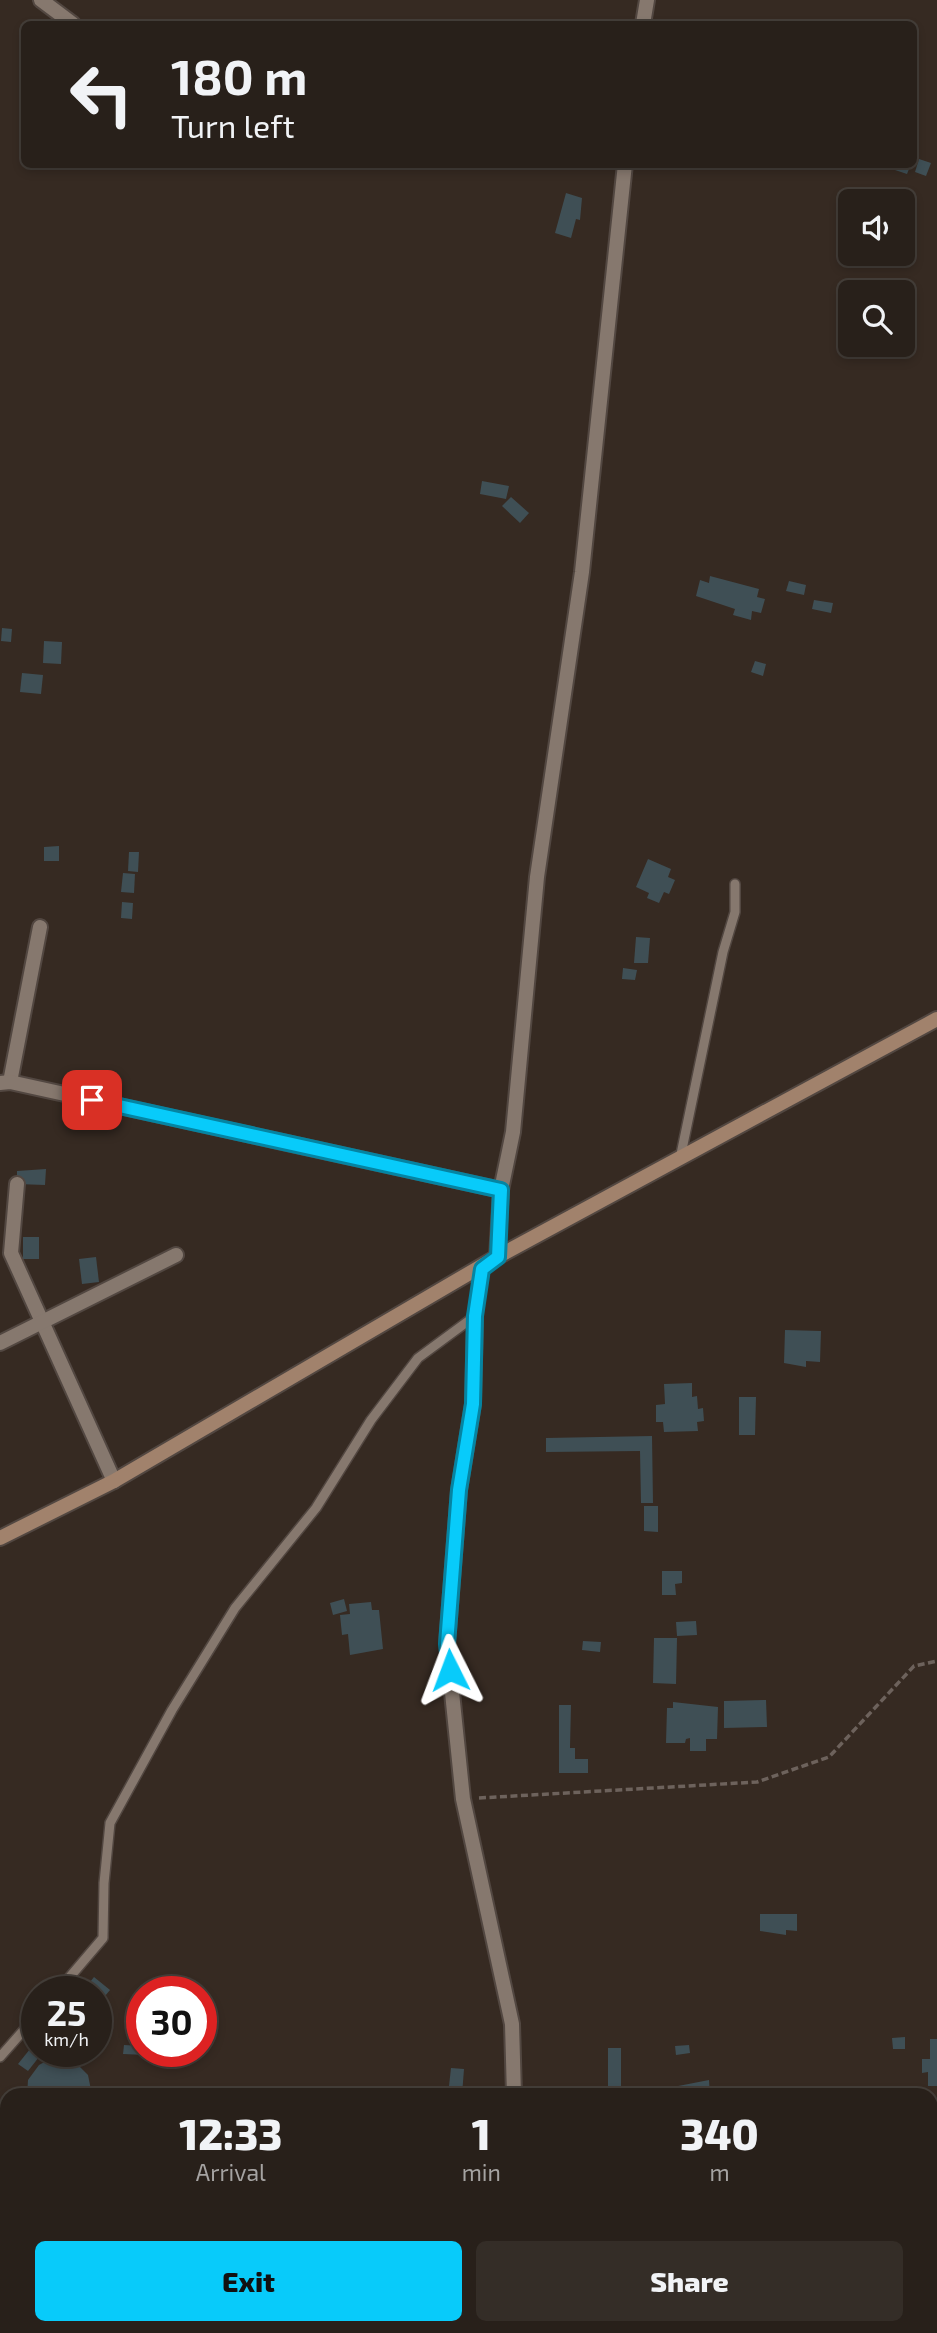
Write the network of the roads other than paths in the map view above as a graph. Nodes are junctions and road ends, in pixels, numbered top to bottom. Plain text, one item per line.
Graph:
1 (41, 0) edge
2 (647, 0) edge
3 (69, 21) edge
4 (644, 21) edge
5 (625, 168) edge
6 (736, 884) dead end
7 (40, 927) dead end
8 (937, 1019) edge
9 (5, 1083) edge
10 (680, 1159) junction
11 (17, 1184) dead end
12 (501, 1190) junction
13 (176, 1255) dead end
14 (498, 1257) junction
15 (482, 1269) junction
16 (475, 1316) junction
17 (42, 1324) junction
18 (0, 1343) edge
19 (114, 1481) junction
20 (0, 1538) edge
21 (71, 1976) edge
22 (21, 2033) edge
23 (0, 2057) edge
24 (514, 2088) edge

1 - 3 street
2 - 4 street
5 - 12 street
6 - 10 lane
7 - 9 street
8 - 10 main road
9 - 12 street
10 - 14 main road
11 - 17 street
12 - 14 street
13 - 17 street
14 - 15 main road
15 - 16 lane
15 - 19 main road
16 - 21 lane
16 - 24 street
17 - 18 street
17 - 19 street
19 - 20 main road
22 - 23 lane

